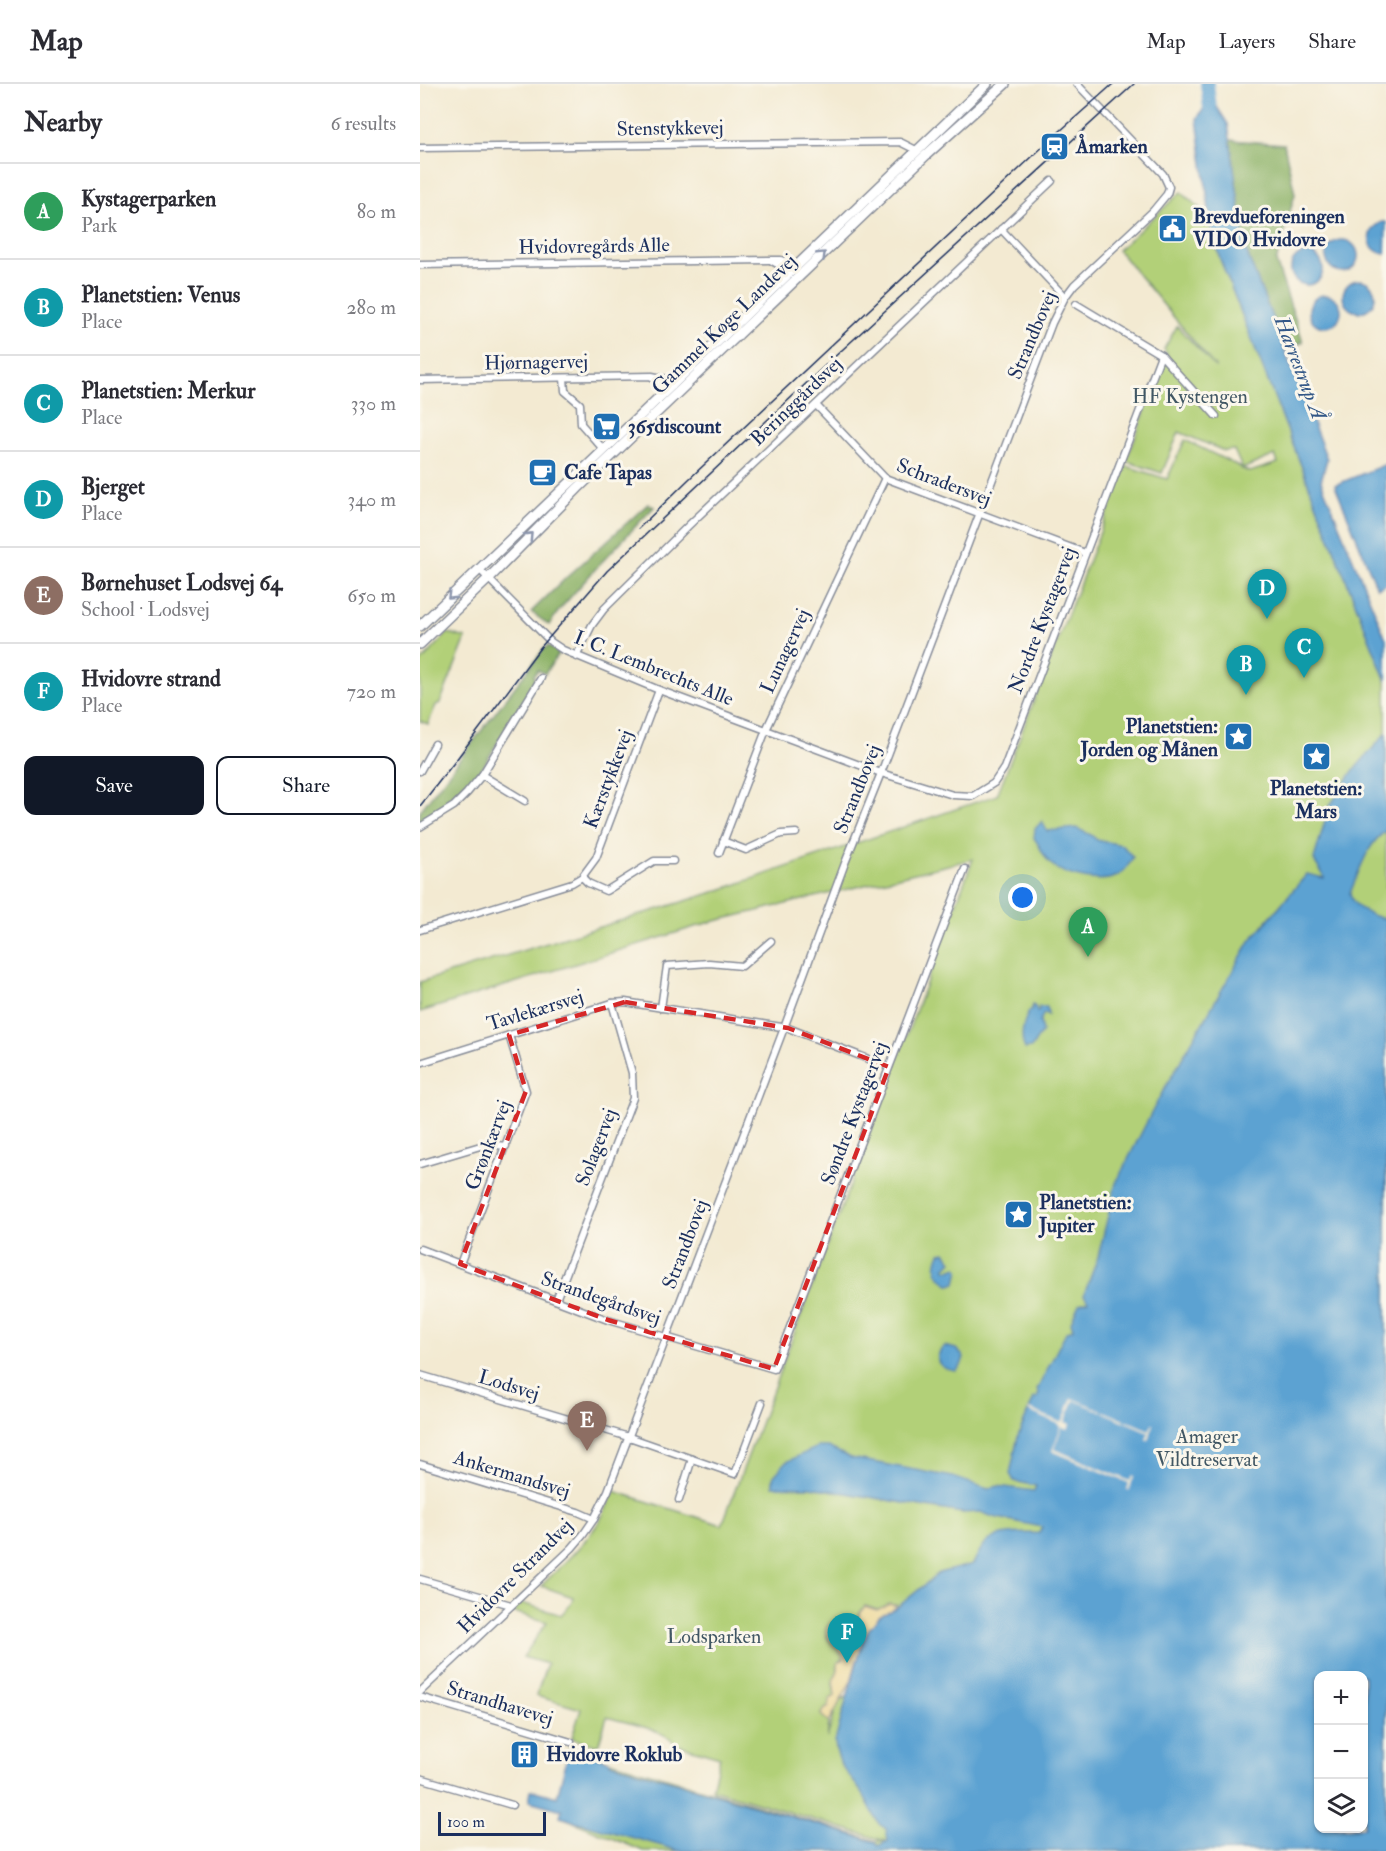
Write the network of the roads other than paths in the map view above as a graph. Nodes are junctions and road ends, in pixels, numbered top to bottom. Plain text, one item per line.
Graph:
1 (987, 84) edge
2 (1005, 84) edge
3 (1077, 84) edge
4 (420, 148) edge
5 (918, 151) junction
6 (1052, 181) dead end
7 (1001, 229) junction
8 (768, 260) junction
9 (420, 265) edge
10 (797, 265) junction
11 (784, 277) junction
12 (1065, 297) junction
13 (1076, 304) dead end
14 (1161, 355) junction
15 (652, 376) junction
16 (564, 378) junction
17 (420, 380) edge
18 (676, 381) junction
19 (660, 396) junction
20 (816, 405) junction
21 (1216, 416) dead end
22 (604, 450) junction
23 (885, 478) junction
24 (980, 513) junction
25 (1085, 553) junction
26 (480, 569) junction
27 (489, 578) junction
28 (420, 626) edge
29 (420, 644) edge
30 (576, 657) junction
31 (541, 678) dead end
32 (659, 690) junction
33 (766, 730) junction
34 (435, 744) dead end
35 (422, 764) edge
36 (420, 771) edge
37 (881, 773) junction
38 (482, 775) junction
39 (525, 801) dead end
40 (420, 827) edge
41 (796, 832) dead end
42 (723, 841) junction
43 (719, 853) dead end
44 (673, 861) dead end
45 (965, 869) dead end
46 (582, 877) junction
47 (420, 930) edge
48 (771, 941) dead end
49 (612, 1003) junction
50 (660, 1008) junction
51 (784, 1028) junction
52 (509, 1035) junction
53 (420, 1063) edge
54 (890, 1067) junction
55 (506, 1146) junction
56 (420, 1164) edge
57 (420, 1249) edge
58 (460, 1264) junction
59 (556, 1300) junction
60 (667, 1338) junction
61 (774, 1369) joint
62 (420, 1375) edge
63 (762, 1403) dead end
64 (628, 1437) junction
65 (692, 1459) junction
66 (420, 1464) edge
67 (679, 1500) dead end
68 (594, 1519) junction
69 (420, 1579) edge
70 (511, 1605) junction
71 (420, 1692) edge
72 (420, 1697) edge
73 (571, 1742) dead end
74 (420, 1778) edge
75 (512, 1805) dead end

1 - 5 main road, Gammel Køge Landevej
27 -> 2 main road, Gammel Køge Landevej
3 - 12 street, Strandbovej
4 - 5 street, Stenstykkevej
5 - 10 main road, Gammel Køge Landevej
6 - 7 street, Beringgårdsvej
7 - 12 street
7 - 20 street, Beringgårdsvej
8 - 9 street, Hvidovregårds Alle
8 - 10 street, Hvidovregårds Alle
8 - 11 street
10 - 11 main road, Gammel Køge Landevej
11 - 18 main road, Gammel Køge Landevej
12 - 24 street, Strandbovej
13 - 14 street
14 - 21 street
14 - 25 street, Nordre Kystagervej
15 - 16 street, Hjørnagervej
15 - 18 street, Hjørnagervej
15 - 19 street
16 - 17 street, Hjørnagervej
16 - 22 street
18 - 19 main road, Gammel Køge Landevej
19 - 22 main road, Gammel Køge Landevej
20 - 23 street, Schradersvej
20 - 30 street, Beringgårdsvej
22 - 26 main road, Gammel Køge Landevej
23 - 24 street, Schradersvej
23 - 33 street, Lunagervej
24 - 25 street, Schradersvej
24 - 37 street, Strandbovej
25 - 37 street, Nordre Kystagervej
26 - 27 street, I. C. Lembrechts Alle
26 -> 28 main road, Gammel Køge Landevej
27 - 29 main road, Gammel Køge Landevej
27 - 30 street, I. C. Lembrechts Alle
30 - 32 street, I. C. Lembrechts Alle
31 - 38 street
32 - 33 street, I. C. Lembrechts Alle
32 - 46 street, Kærstykkevej
33 - 37 street, I. C. Lembrechts Alle
33 - 42 street, Lunagervej
34 - 35 street
35 - 36 street
37 - 51 street, Strandbovej
38 - 39 street
38 - 40 street
41 - 42 street
42 - 43 street, Lunagervej
44 - 46 street
45 - 54 street, Søndre Kystagervej
46 - 47 street
48 - 50 street
49 - 50 street, Tavlekærsvej
49 - 52 street, Tavlekærsvej
49 - 59 street, Solagervej
50 - 51 street, Tavlekærsvej
51 - 54 street, Tavlekærsvej
51 - 60 street, Strandbovej
52 - 53 street, Tavlekærsvej
52 - 55 street, Grønkærvej
54 - 61 street, Søndre Kystagervej
55 - 56 street
55 - 58 street, Grønkærvej
57 - 58 street, Strandegårdsvej
58 - 59 street, Strandegårdsvej
59 - 60 street, Strandegårdsvej
60 - 61 street, Strandegårdsvej
60 - 64 street, Strandbovej
62 - 64 street, Lodsvej
63 - 65 street, Lodsvej
64 - 65 street, Lodsvej
64 - 68 street, Hvidovre Strandvej
65 - 67 street
66 - 68 street, Ankermandsvej
68 - 70 street, Hvidovre Strandvej
69 - 70 street
70 - 71 street, Hvidovre Strandvej
72 - 73 street, Strandhavevej
74 - 75 street

